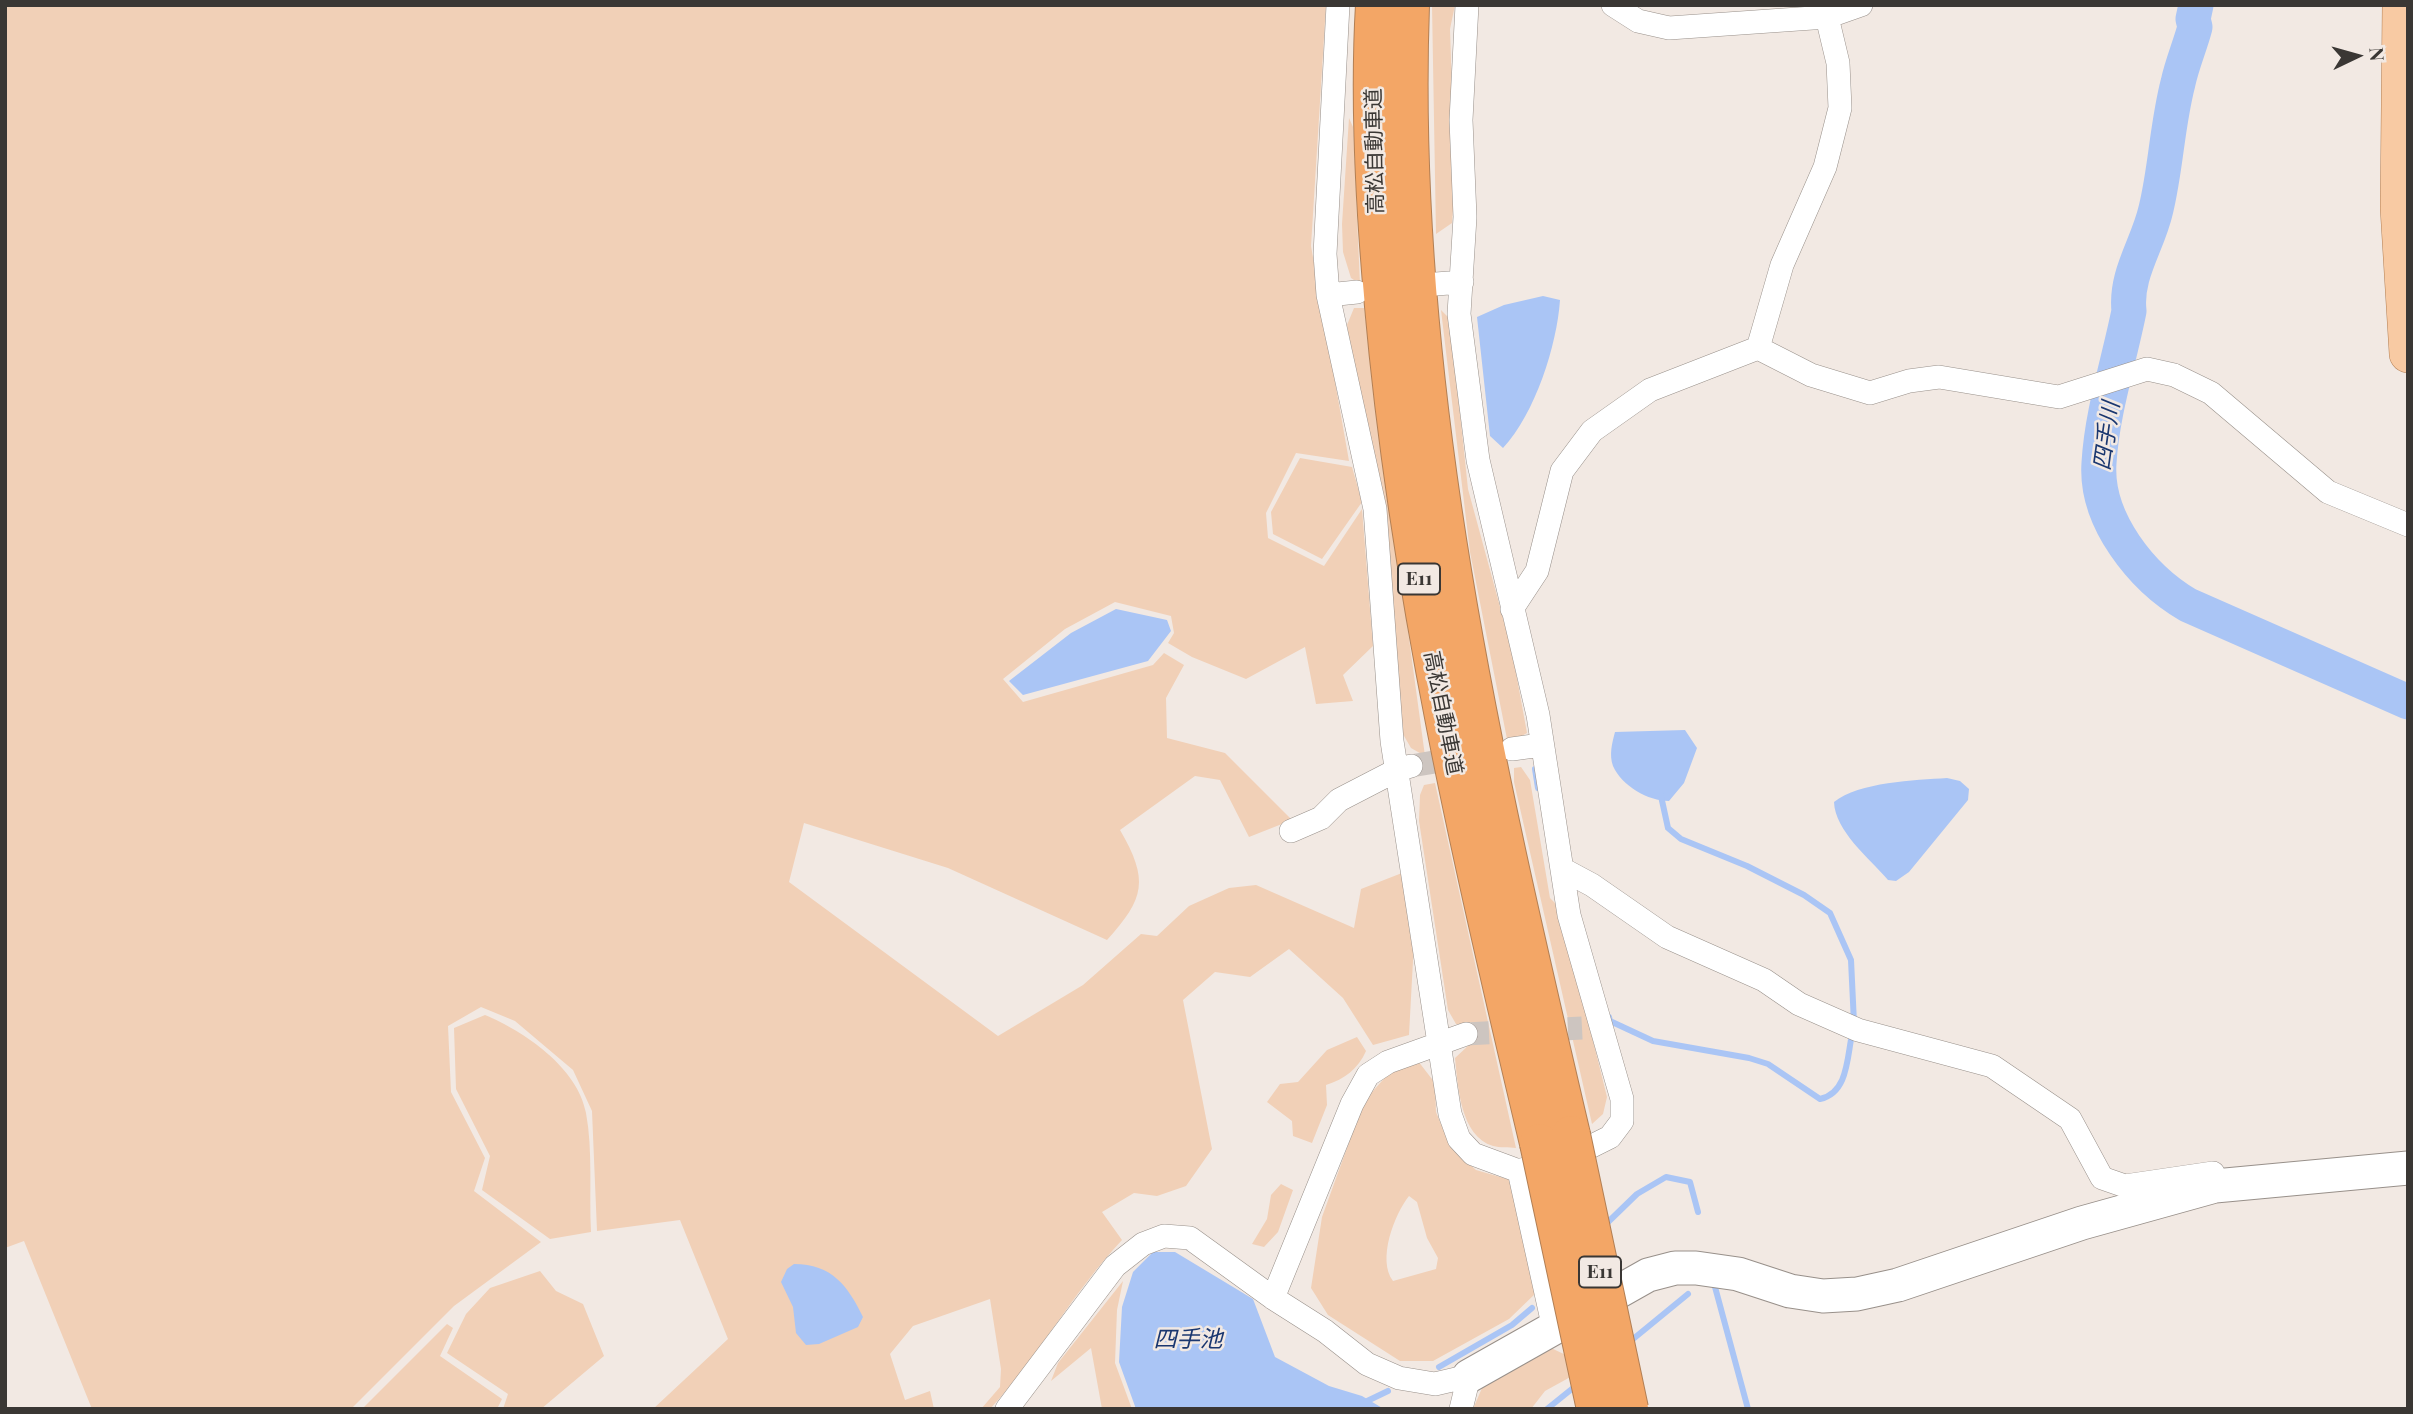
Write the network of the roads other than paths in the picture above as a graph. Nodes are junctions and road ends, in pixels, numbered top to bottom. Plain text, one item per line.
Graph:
1 (1338, 5) edge
2 (1375, 5) edge
3 (1410, 5) edge
4 (1467, 5) edge
5 (1613, 5) edge
6 (1861, 5) edge
7 (2401, 5) edge
8 (1827, 17) junction
9 (2404, 262) edge
10 (1462, 282) junction
11 (1436, 284) dead end
12 (1357, 292) dead end
13 (1328, 295) junction
14 (1758, 348) junction
15 (2408, 354) edge
16 (2408, 525) edge
17 (1512, 609) junction
18 (1541, 745) junction
19 (1512, 749) dead end
20 (1404, 768) junction
21 (1291, 831) dead end
22 (1564, 870) junction
23 (1466, 1034) tunnel mouth
24 (1441, 1044) junction
25 (1543, 1150) junction
26 (2408, 1168) edge
27 (2247, 1181) junction
28 (1273, 1298) junction
29 (1554, 1329) junction
30 (1469, 1376) junction
31 (1007, 1409) edge
32 (1461, 1409) edge
33 (1596, 1409) edge
34 (1629, 1409) edge

1 - 13 street
2 - 25 highway, 高松自動車道 / E11
3 - 25 highway, 高松自動車道 / E11
4 - 10 street
5 - 8 street
6 - 8 street
7 - 9 main road
8 - 14 street
9 - 15 main road
10 - 11 street
10 - 17 street
12 - 13 street
13 - 20 street
14 - 16 street
14 - 17 street
17 - 18 street
18 - 19 street
18 - 22 street
20 - 21 street
20 - 24 street
22 - 25 street
22 - 27 street
23 - 24 street
24 - 25 street
24 - 28 street
25 - 29 street
25 - 33 highway, 高松自動車道 / E11, bridge
25 - 34 highway, 高松自動車道 / E11, bridge
26 - 27 street
27 - 29 street
28 - 30 street
28 - 31 street
29 - 30 street
30 - 32 street

